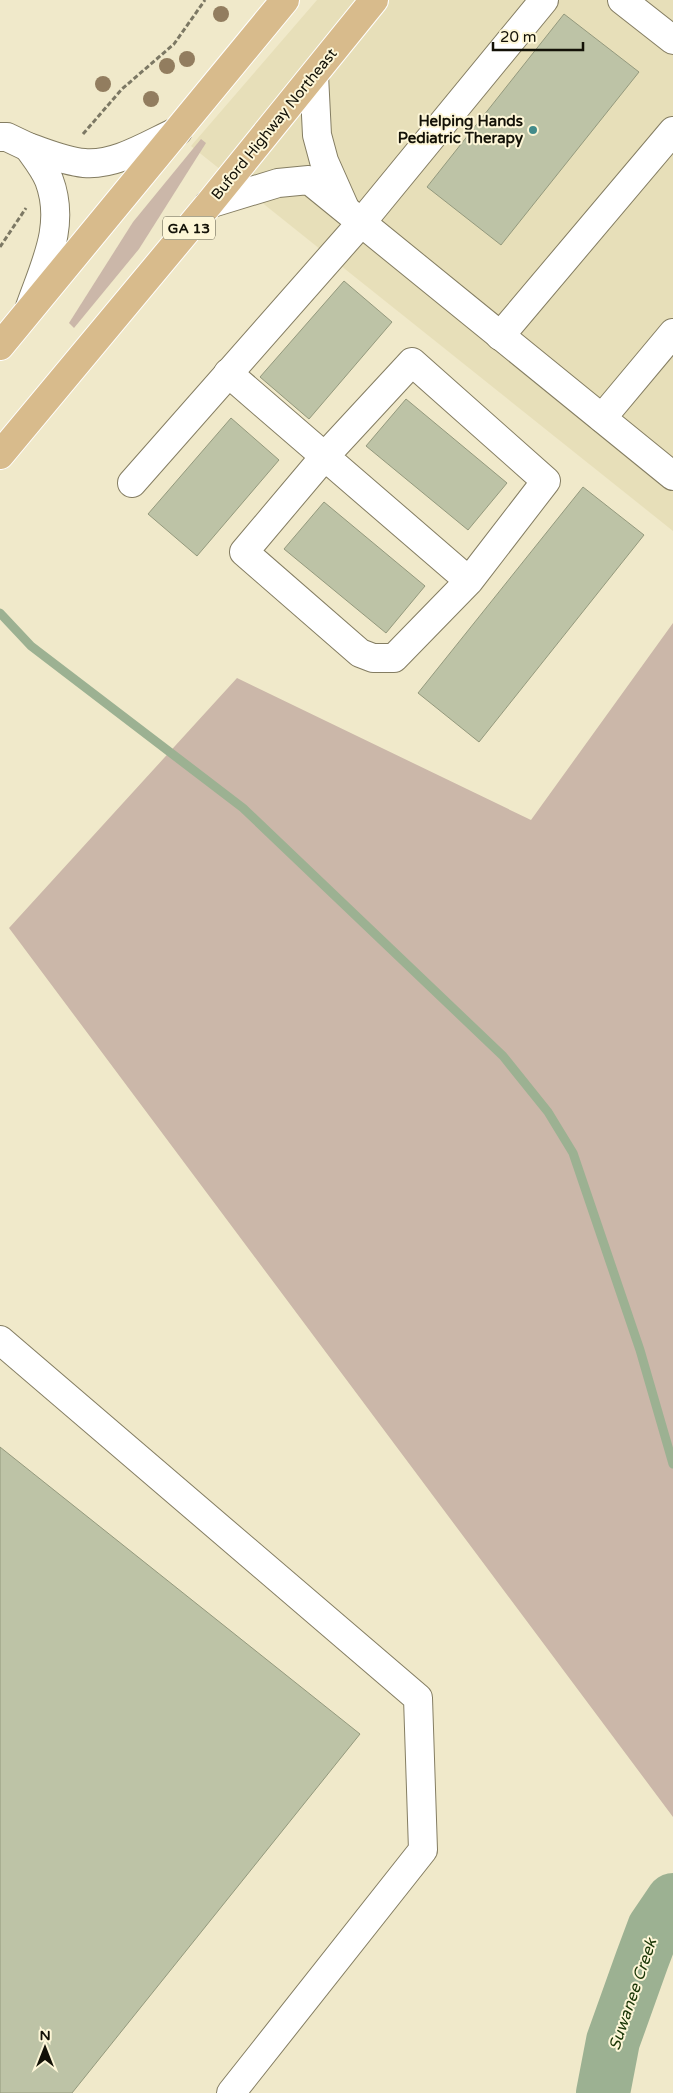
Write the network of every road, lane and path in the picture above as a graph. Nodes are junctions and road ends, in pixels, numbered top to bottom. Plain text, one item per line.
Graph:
1 (205, 0) edge
2 (285, 0) edge
3 (374, 0) edge
4 (544, 0) edge
5 (622, 0) edge
6 (673, 40) edge
7 (314, 74) junction
8 (178, 131) junction
9 (673, 131) edge
10 (0, 137) edge
11 (77, 141) dead end
12 (28, 147) junction
13 (30, 200) dead end
14 (209, 204) junction
15 (354, 216) junction
16 (0, 247) edge
17 (28, 314) junction
18 (673, 333) edge
19 (500, 336) junction
20 (0, 346) edge
21 (228, 373) junction
22 (602, 418) junction
23 (0, 455) edge
24 (325, 456) junction
25 (673, 476) edge
26 (132, 483) dead end
27 (469, 581) junction
28 (0, 1340) edge
29 (231, 2093) edge

1 - 11 path
2 - 8 main road
3 - 7 main road, Buford Highway Northeast / GA 13
4 - 15 lane
5 - 6 lane
7 - 14 main road, Buford Highway Northeast / GA 13
7 - 15 lane
8 - 12 lane
8 - 17 main road
9 - 19 lane
10 - 12 lane
12 - 17 lane
13 - 16 path
14 - 15 lane
14 - 23 main road, Buford Highway Northeast / GA 13
15 - 19 lane
15 - 21 lane
17 - 20 main road
18 - 22 lane
19 - 22 lane
21 - 24 lane
21 - 26 lane
22 - 25 lane
24 - 27 lane
24 - 27 lane
24 - 27 lane
28 - 29 lane

